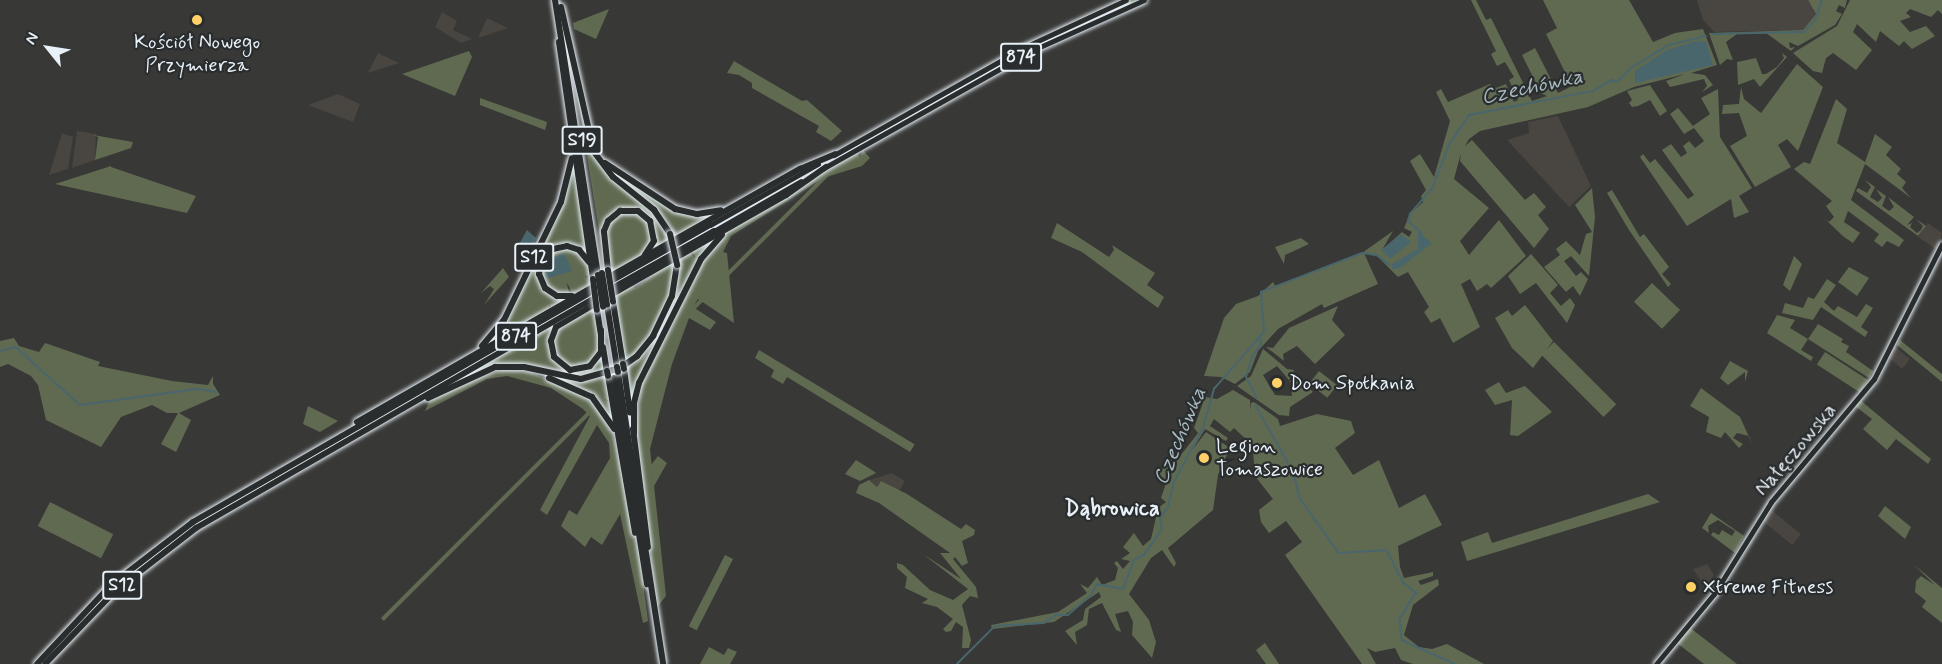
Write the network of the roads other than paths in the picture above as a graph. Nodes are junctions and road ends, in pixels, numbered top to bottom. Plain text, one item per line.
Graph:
1 (1126, 0) edge
2 (1144, 0) edge
3 (558, 5) edge
4 (585, 120) junction
5 (571, 139) junction
6 (836, 154) junction
7 (826, 167) junction
8 (735, 205) junction
9 (736, 223) junction
10 (712, 228) junction
11 (1942, 244) edge
12 (636, 262) junction
13 (591, 270) junction
14 (600, 274) junction
15 (584, 291) junction
16 (605, 306) junction
17 (601, 330) junction
18 (465, 359) junction
19 (496, 367) junction
20 (615, 370) junction
21 (369, 427) junction
22 (634, 433) junction
23 (321, 446) junction
24 (619, 446) junction
25 (643, 559) junction
26 (648, 568) junction
27 (37, 664) edge
28 (45, 664) edge
29 (661, 664) edge
30 (1656, 664) edge

1 - 6 main road, 874
2 - 7 main road, 874
3 - 4 highway
3 - 5 highway, S12
3 - 14 highway, S19
4 - 8 highway
4 - 19 highway, bridge
5 - 13 highway
5 - 18 highway, S12
6 - 8 highway
6 - 10 main road, 874
7 - 9 highway
7 - 10 main road, 874
8 - 12 highway
9 - 17 highway
9 - 22 highway
10 - 21 highway, 874
10 - 23 highway, 874
11 - 30 main road, Nałęczowska
12 - 14 highway
12 - 15 highway
13 - 14 highway
13 - 15 highway
14 - 16 highway, bridge
14 - 16 highway, S19, bridge
15 - 18 highway
16 - 17 highway
16 - 20 highway
16 - 20 highway, S19
17 - 20 highway
18 - 23 highway, S12
19 - 21 highway
19 - 24 highway
20 - 22 highway
20 - 24 highway
20 - 25 highway, S19
20 - 26 highway, S19
21 - 28 highway, S12
22 - 26 highway
23 - 27 highway, S12
24 - 25 highway
25 - 29 highway, S19
26 - 29 highway, S19

